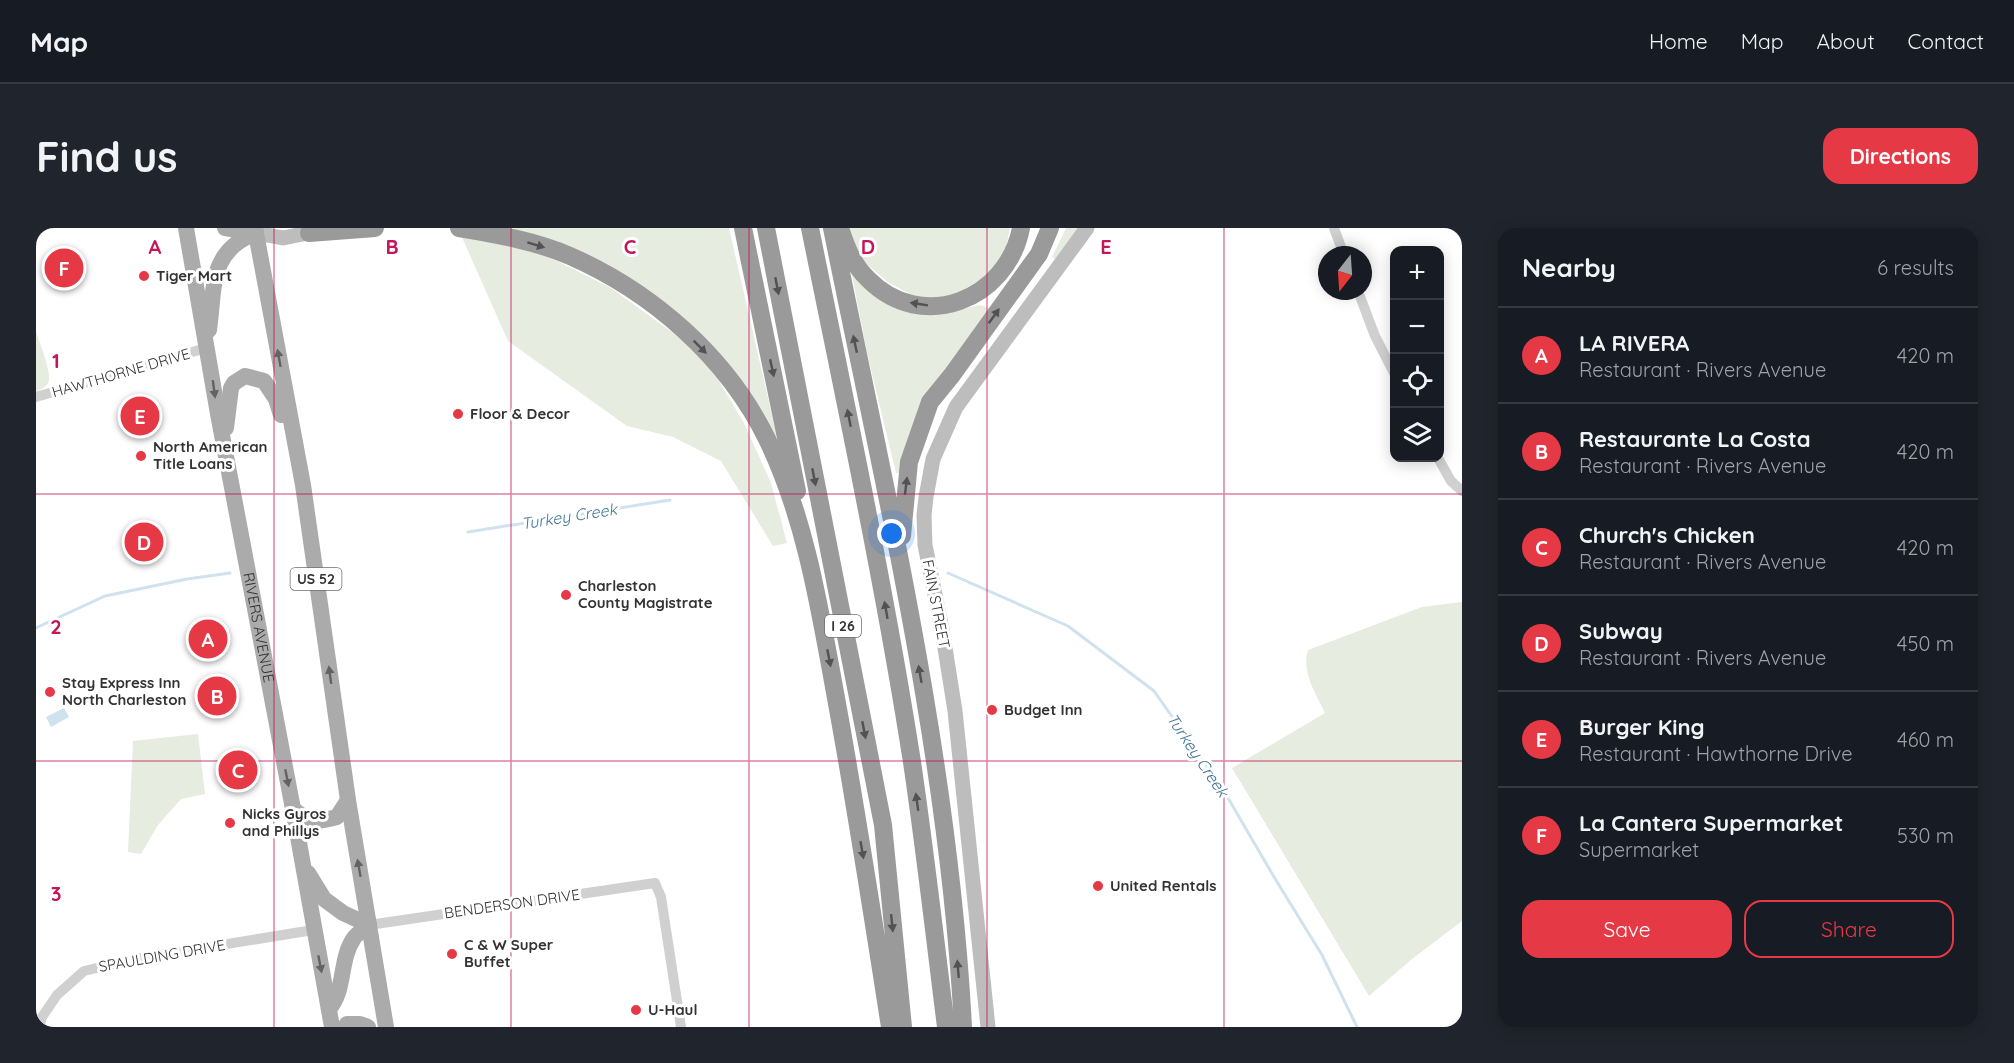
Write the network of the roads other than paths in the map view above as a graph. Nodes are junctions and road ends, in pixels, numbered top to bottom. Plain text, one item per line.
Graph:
1 (186, 228) edge
2 (225, 228) edge
3 (331, 228) edge
4 (375, 228) edge
5 (459, 228) edge
6 (743, 228) edge
7 (766, 228) edge
8 (810, 228) edge
9 (832, 228) edge
10 (840, 228) edge
11 (1021, 228) edge
12 (1050, 228) edge
13 (1087, 228) edge
14 (1334, 228) edge
15 (258, 230) edge
16 (309, 233) junction
17 (1341, 246) edge
18 (1361, 300) edge
19 (206, 348) junction
20 (1390, 364) edge
21 (36, 397) edge
22 (224, 448) junction
23 (1440, 462) edge
24 (303, 485) junction
25 (1462, 491) edge
26 (817, 593) junction
27 (912, 628) junction
28 (348, 800) junction
29 (293, 809) junction
30 (303, 865) junction
31 (369, 925) junction
32 (313, 930) junction
33 (329, 1009) junction
34 (39, 1027) edge
35 (332, 1027) edge
36 (345, 1027) edge
37 (368, 1027) edge
38 (386, 1027) edge
39 (681, 1027) edge
40 (890, 1027) edge
41 (903, 1027) edge
42 (946, 1027) edge
43 (963, 1027) edge
44 (988, 1027) edge

1 - 19 main road, RIVERS AVENUE
2 - 15 main road
3 - 16 street
4 - 16 highway
5 -> 26 highway
6 -> 26 highway
7 -> 41 highway, I 26
42 -> 8 highway
27 -> 9 highway
11 -> 10 highway
27 -> 12 highway
13 - 44 street, FAIN STREET
14 - 17 street
15 - 16 street
15 - 19 main road
24 -> 15 main road, US 52
18 - 20 street
19 - 21 street, HAWTHORNE DRIVE
19 -> 22 main road, RIVERS AVENUE
22 - 24 main road
22 -> 29 main road, RIVERS AVENUE
23 - 25 street
28 -> 24 main road, US 52
26 -> 40 highway
43 -> 27 highway
28 - 29 main road
31 -> 28 main road, US 52
29 - 30 main road, RIVERS AVENUE
30 - 31 main road
30 - 32 main road, RIVERS AVENUE
31 - 33 main road
31 - 38 main road, US 52
31 - 39 street, BENDERSON DRIVE
32 -> 33 main road, RIVERS AVENUE
32 - 34 street, SPAULDING DRIVE
33 - 35 main road, RIVERS AVENUE
36 - 37 main road

